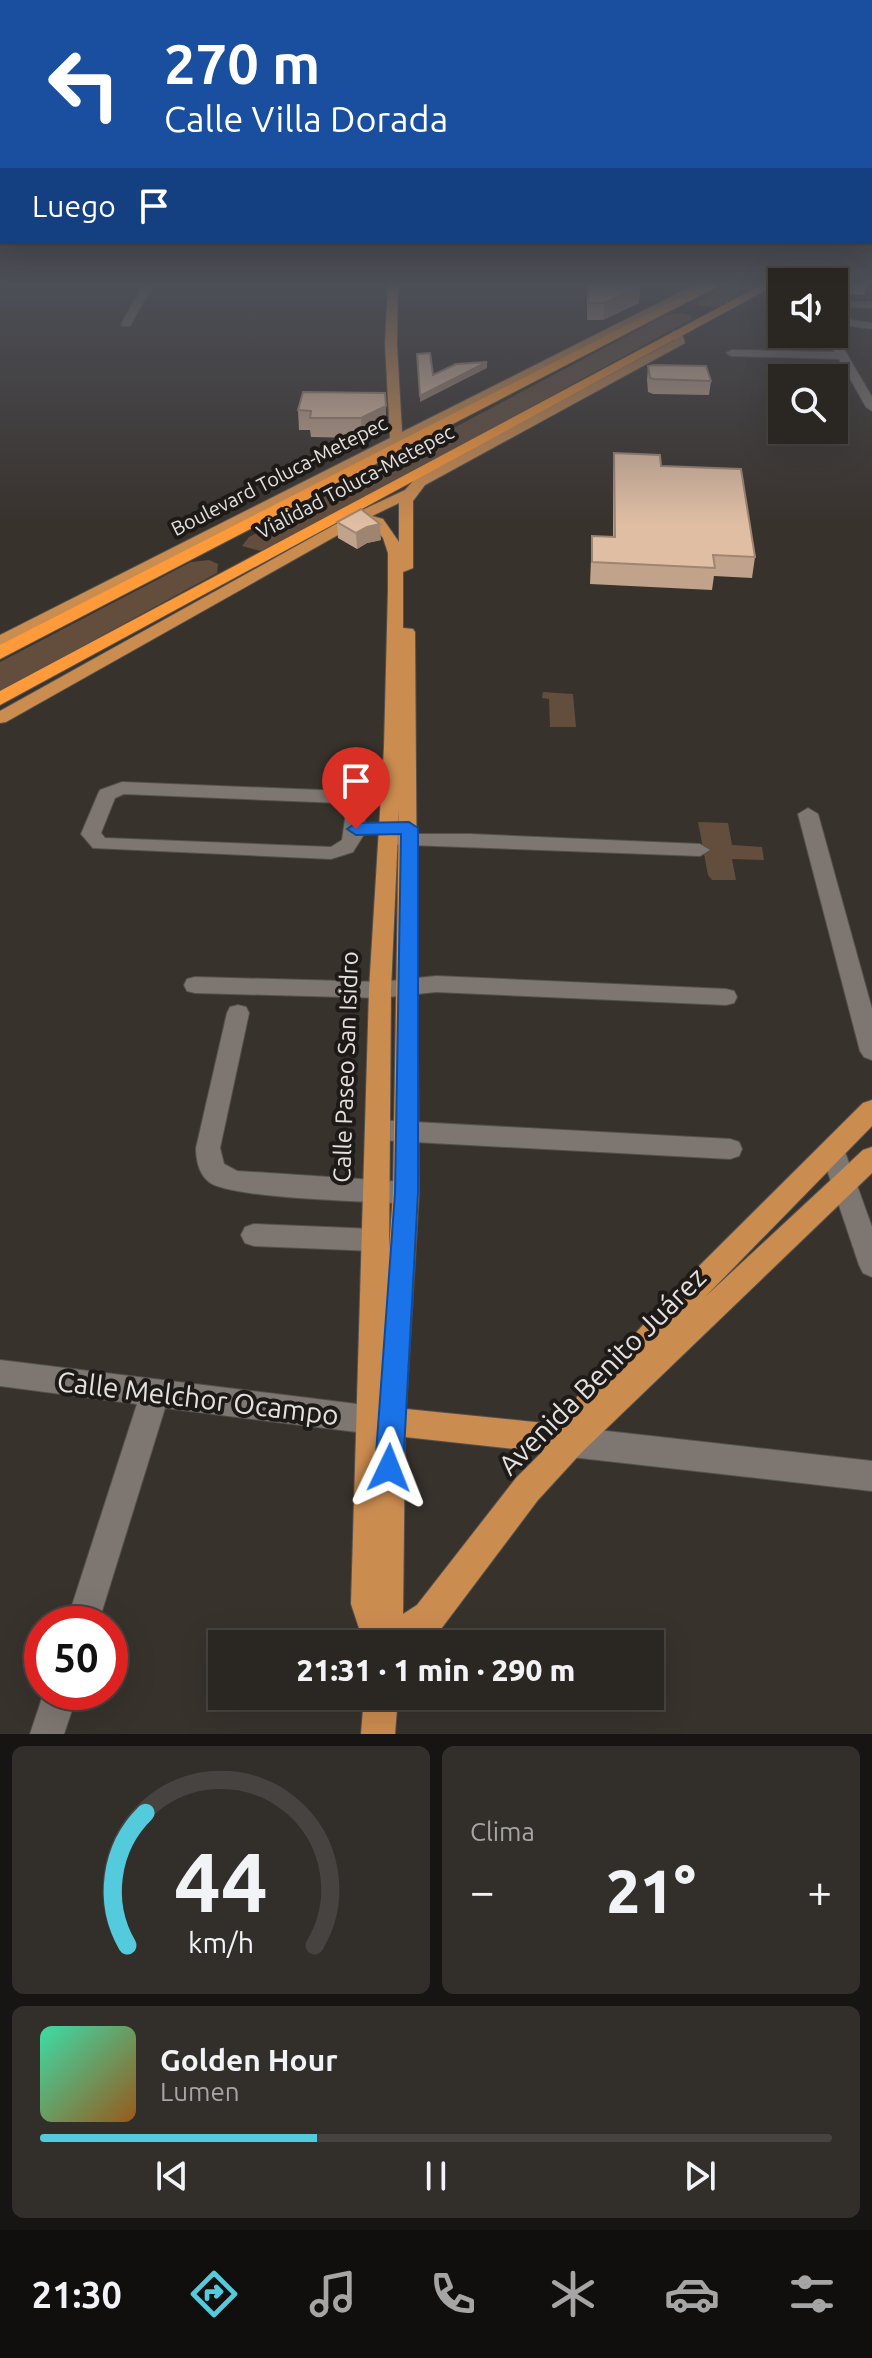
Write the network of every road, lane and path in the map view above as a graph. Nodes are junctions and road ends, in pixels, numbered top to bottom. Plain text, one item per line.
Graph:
1 (392, 364) edge
2 (403, 364) edge
3 (551, 364) edge
4 (556, 364) edge
5 (623, 364) edge
6 (845, 364) edge
7 (872, 407) edge
8 (455, 414) junction
9 (417, 428) junction
10 (396, 439) junction
11 (417, 483) junction
12 (364, 511) junction
13 (212, 544) junction
14 (190, 552) junction
15 (169, 555) joint
16 (251, 563) junction
17 (0, 641) edge
18 (0, 653) edge
19 (0, 699) edge
20 (0, 718) edge
21 (808, 814) dead end
22 (356, 829) junction
23 (399, 834) junction
24 (700, 850) dead end
25 (384, 911) junction
26 (408, 911) junction
27 (195, 985) dead end
28 (407, 987) junction
29 (380, 990) junction
30 (726, 997) dead end
31 (238, 1013) dead end
32 (872, 1051) edge
33 (872, 1110) edge
34 (378, 1130) junction
35 (407, 1131) junction
36 (730, 1149) dead end
37 (833, 1152) junction
38 (872, 1157) edge
39 (845, 1184) junction
40 (374, 1191) junction
41 (406, 1193) junction
42 (254, 1235) dead end
43 (374, 1240) junction
44 (872, 1265) edge
45 (0, 1373) edge
46 (155, 1393) junction
47 (382, 1420) junction
48 (559, 1439) junction
49 (872, 1476) edge
50 (88, 1606) edge
51 (403, 1630) edge
52 (406, 1630) edge
53 (55, 1710) edge
54 (47, 1734) edge

1 - 10 main road
2 - 9 main road
3 - 8 main road, Boulevard Toluca-Metepec
4 - 8 highway, Vialidad Toluca-Metepec
5 - 11 highway, Vialidad Toluca-Metepec
6 - 7 street
8 - 9 main road, Boulevard Toluca-Metepec
8 - 13 highway, Vialidad Toluca-Metepec
9 - 10 main road, Boulevard Toluca-Metepec
10 - 14 main road, Boulevard Toluca-Metepec
11 - 12 highway, Vialidad Toluca-Metepec
11 - 23 main road, Calle Paseo San Isidro
12 - 16 highway, Vialidad Toluca-Metepec
12 - 20 main road
12 - 23 main road, Calle Paseo San Isidro
13 - 14 highway, Vialidad Toluca-Metepec
13 - 16 highway
14 - 15 highway
14 - 18 highway, Vialidad Toluca-Metepec
15 - 17 main road, Boulevard Toluca-Metepec
16 - 19 highway, Vialidad Toluca-Metepec
21 - 32 street
22 - 22 street
22 - 23 street
23 - 24 street
23 - 25 main road, Calle Paseo San Isidro
23 - 26 main road, Calle Paseo San Isidro
25 - 26 main road
25 - 29 main road, Calle Paseo San Isidro
26 - 28 main road, Calle Paseo San Isidro
27 - 29 street
28 - 29 street
28 - 30 street
28 - 35 main road, Calle Paseo San Isidro
29 - 34 main road, Calle Paseo San Isidro
31 - 40 street
33 - 37 main road, Avenida Benito Juárez
34 - 35 street
34 - 40 main road, Calle Paseo San Isidro
35 - 36 street
35 - 41 main road, Calle Paseo San Isidro
37 - 39 street
37 - 48 main road, Avenida Benito Juárez
38 - 39 main road, Avenida Benito Juárez
39 - 44 street
39 - 48 main road, Avenida Benito Juárez
40 - 41 street
40 - 43 main road, Calle Paseo San Isidro
41 - 47 main road, Calle Paseo San Isidro
42 - 43 street
43 - 47 main road, Calle Paseo San Isidro
45 - 46 street, Calle Melchor Ocampo
46 - 47 street, Calle Melchor Ocampo
46 - 50 street
47 - 48 main road, Calle Melchor Ocampo
47 - 51 main road, Calle Paseo San Isidro
48 - 49 street, Calle Melchor Ocampo
48 - 52 main road, Avenida Benito Juárez
53 - 54 street

